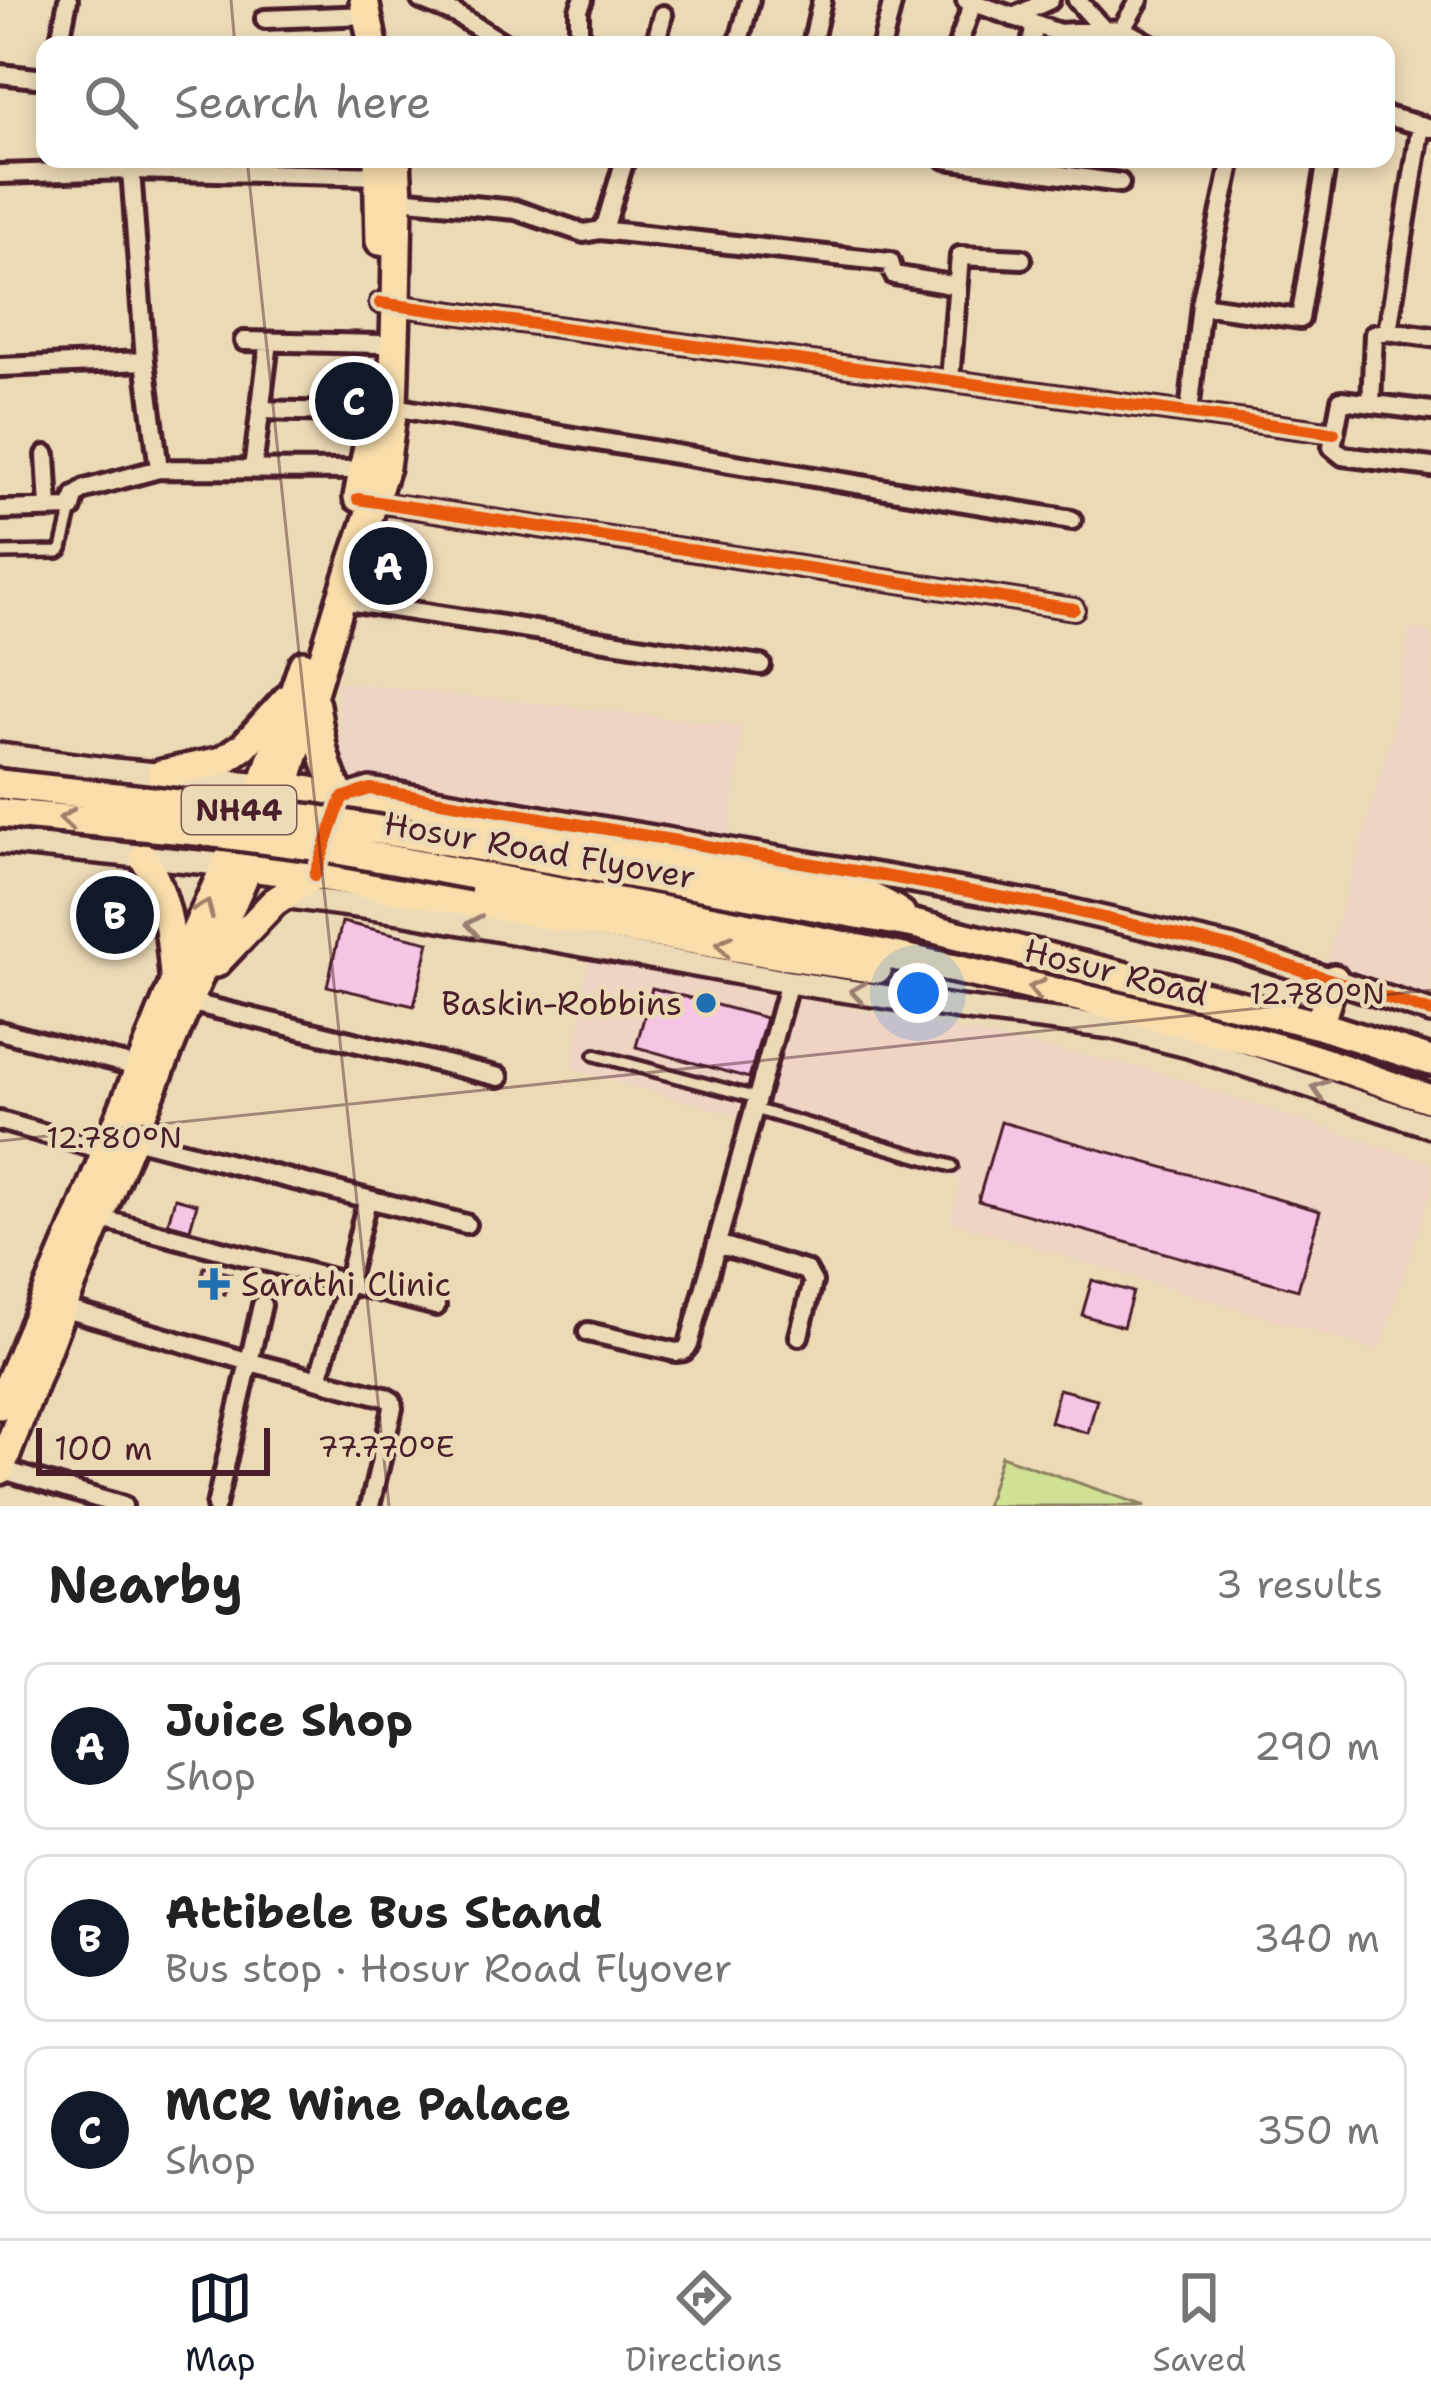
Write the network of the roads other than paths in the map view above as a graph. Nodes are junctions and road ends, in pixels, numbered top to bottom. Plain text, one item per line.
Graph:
1 (68, 0) edge
2 (421, 0) edge
3 (583, 0) edge
4 (750, 0) edge
5 (822, 0) edge
6 (892, 0) edge
7 (1048, 0) edge
8 (1077, 0) edge
9 (1139, 0) edge
10 (971, 1) edge
11 (370, 5) edge
12 (662, 15) dead end
13 (1013, 16) junction
14 (265, 19) dead end
15 (1035, 24) junction
16 (1109, 35) edge
17 (61, 36) edge
18 (372, 36) edge
19 (383, 36) edge
20 (491, 36) edge
21 (579, 36) edge
22 (657, 36) edge
23 (740, 36) edge
24 (814, 36) edge
25 (884, 36) edge
26 (961, 36) edge
27 (1033, 36) edge
28 (0, 74) edge
29 (36, 78) edge
30 (1395, 118) edge
31 (1426, 127) edge
32 (623, 168) edge
33 (1076, 168) edge
34 (1230, 168) edge
35 (1325, 168) edge
36 (131, 170) junction
37 (0, 174) edge
38 (389, 174) edge
39 (1120, 183) dead end
40 (600, 230) junction
41 (1022, 259) dead end
42 (957, 286) junction
43 (388, 304) junction
44 (1201, 304) junction
45 (1388, 331) junction
46 (1431, 337) edge
47 (244, 341) dead end
48 (269, 342) junction
49 (381, 344) junction
50 (145, 361) junction
51 (0, 367) edge
52 (950, 380) junction
53 (1371, 404) junction
54 (260, 410) junction
55 (384, 410) junction
56 (1431, 411) edge
57 (1189, 412) junction
58 (1334, 433) junction
59 (46, 455) dead end
60 (1431, 467) edge
61 (159, 469) junction
62 (253, 469) junction
63 (375, 470) junction
64 (366, 500) junction
65 (50, 508) junction
66 (72, 508) junction
67 (0, 509) edge
68 (1072, 520) dead end
69 (0, 554) edge
70 (341, 600) junction
71 (1074, 609) dead end
72 (761, 665) dead end
73 (305, 692) junction
74 (0, 754) edge
75 (128, 772) junction
76 (162, 774) junction
77 (0, 784) edge
78 (274, 785) junction
79 (342, 798) junction
80 (0, 813) edge
81 (0, 842) edge
82 (131, 856) junction
83 (475, 861) junction
84 (236, 866) junction
85 (315, 875) junction
86 (282, 896) junction
87 (402, 901) junction
88 (914, 924) junction
89 (920, 962) junction
90 (1334, 979) junction
91 (789, 982) junction
92 (185, 993) junction
93 (1431, 1012) edge
94 (1318, 1025) junction
95 (0, 1031) edge
96 (595, 1055) dead end
97 (1431, 1061) edge
98 (141, 1068) junction
99 (499, 1078) dead end
100 (1431, 1099) edge
101 (756, 1104) junction
102 (0, 1121) edge
103 (1431, 1126) edge
104 (134, 1139) junction
105 (106, 1151) junction
106 (952, 1166) dead end
107 (367, 1200) junction
108 (91, 1216) junction
109 (466, 1224) dead end
110 (717, 1244) junction
111 (346, 1284) junction
112 (262, 1305) dead end
113 (436, 1306) dead end
114 (62, 1308) junction
115 (588, 1332) dead end
116 (799, 1336) dead end
117 (250, 1362) junction
118 (318, 1379) junction
119 (7, 1409) edge
120 (0, 1469) edge
121 (123, 1506) edge
122 (216, 1506) edge
123 (370, 1506) edge

1 - 17 street
2 - 20 street
3 - 21 street
4 - 23 street
5 - 24 street
6 - 25 street
7 - 13 street
8 - 16 street
9 - 16 street
10 - 13 street
10 - 26 street
11 - 14 street
11 - 18 main road
11 - 19 main road
12 - 22 street
13 - 15 street
15 - 16 street
15 - 27 street
28 - 29 street
30 - 31 street
31 - 45 street
32 - 40 street
33 - 39 street
34 - 44 street
35 - 44 street
36 - 37 street
36 - 38 street
36 - 50 street
38 - 40 street
38 - 43 main road
40 - 42 street
41 - 42 street
42 - 52 street
43 - 49 main road
43 - 52 street
43 - 55 main road
44 - 57 street
45 - 46 street
45 - 53 street
47 - 48 street
48 - 49 street
48 - 54 street
49 - 55 main road
50 - 51 street
50 - 61 street
52 - 57 street
53 - 56 street
53 - 58 street
54 - 55 street
54 - 62 street
55 - 63 main road
55 - 68 street
57 - 58 street
58 - 60 street
59 - 65 street
61 - 62 street
61 - 66 street
62 - 63 street
63 - 64 main road
64 - 70 main road
64 - 71 street
64 - 73 main road
65 - 66 street
65 - 67 street
66 - 69 lane
70 - 72 street
70 - 73 main road
73 - 76 main road
73 - 78 main road
73 - 79 main road
74 - 75 street
75 - 76 street
75 - 82 street
76 - 78 street
76 - 82 street
77 - 83 main road, Hosur Road Flyover / NH44, bridge
78 - 79 main road
78 - 84 main road
79 - 85 street
79 - 88 main road
79 - 90 street
83 -> 80 main road, Hosur Road Flyover / NH44, bridge
81 - 82 street
82 - 84 street
82 - 92 main road
83 - 88 main road, Hosur Road Flyover / NH44
83 - 89 main road, Hosur Road Flyover / NH44
84 - 85 main road
84 - 92 main road
85 - 86 main road
85 - 87 main road
86 - 87 street
86 - 92 main road
89 -> 87 main road
91 -> 87 street
88 - 94 main road, Hosur Road / NH44
100 -> 89 main road, Hosur Road / NH44
90 - 93 street
90 - 94 main road
91 - 101 street
103 -> 91 street
92 - 98 main road
92 - 99 street
92 - 104 main road
94 - 97 main road, Hosur Road / NH44
95 - 98 street
96 - 101 lane
98 - 105 main road
101 - 106 lane
101 - 110 street
102 - 105 street
104 - 107 street
104 - 108 main road
105 - 108 main road
107 - 109 street
107 - 111 street
108 - 111 street
108 - 114 main road
108 - 119 main road
110 - 115 street
110 - 116 street
111 - 113 street
111 - 118 street
112 - 117 street
114 - 117 street
114 - 119 main road
117 - 118 street
117 - 122 street
118 - 123 street
119 - 120 main road
120 - 121 street

